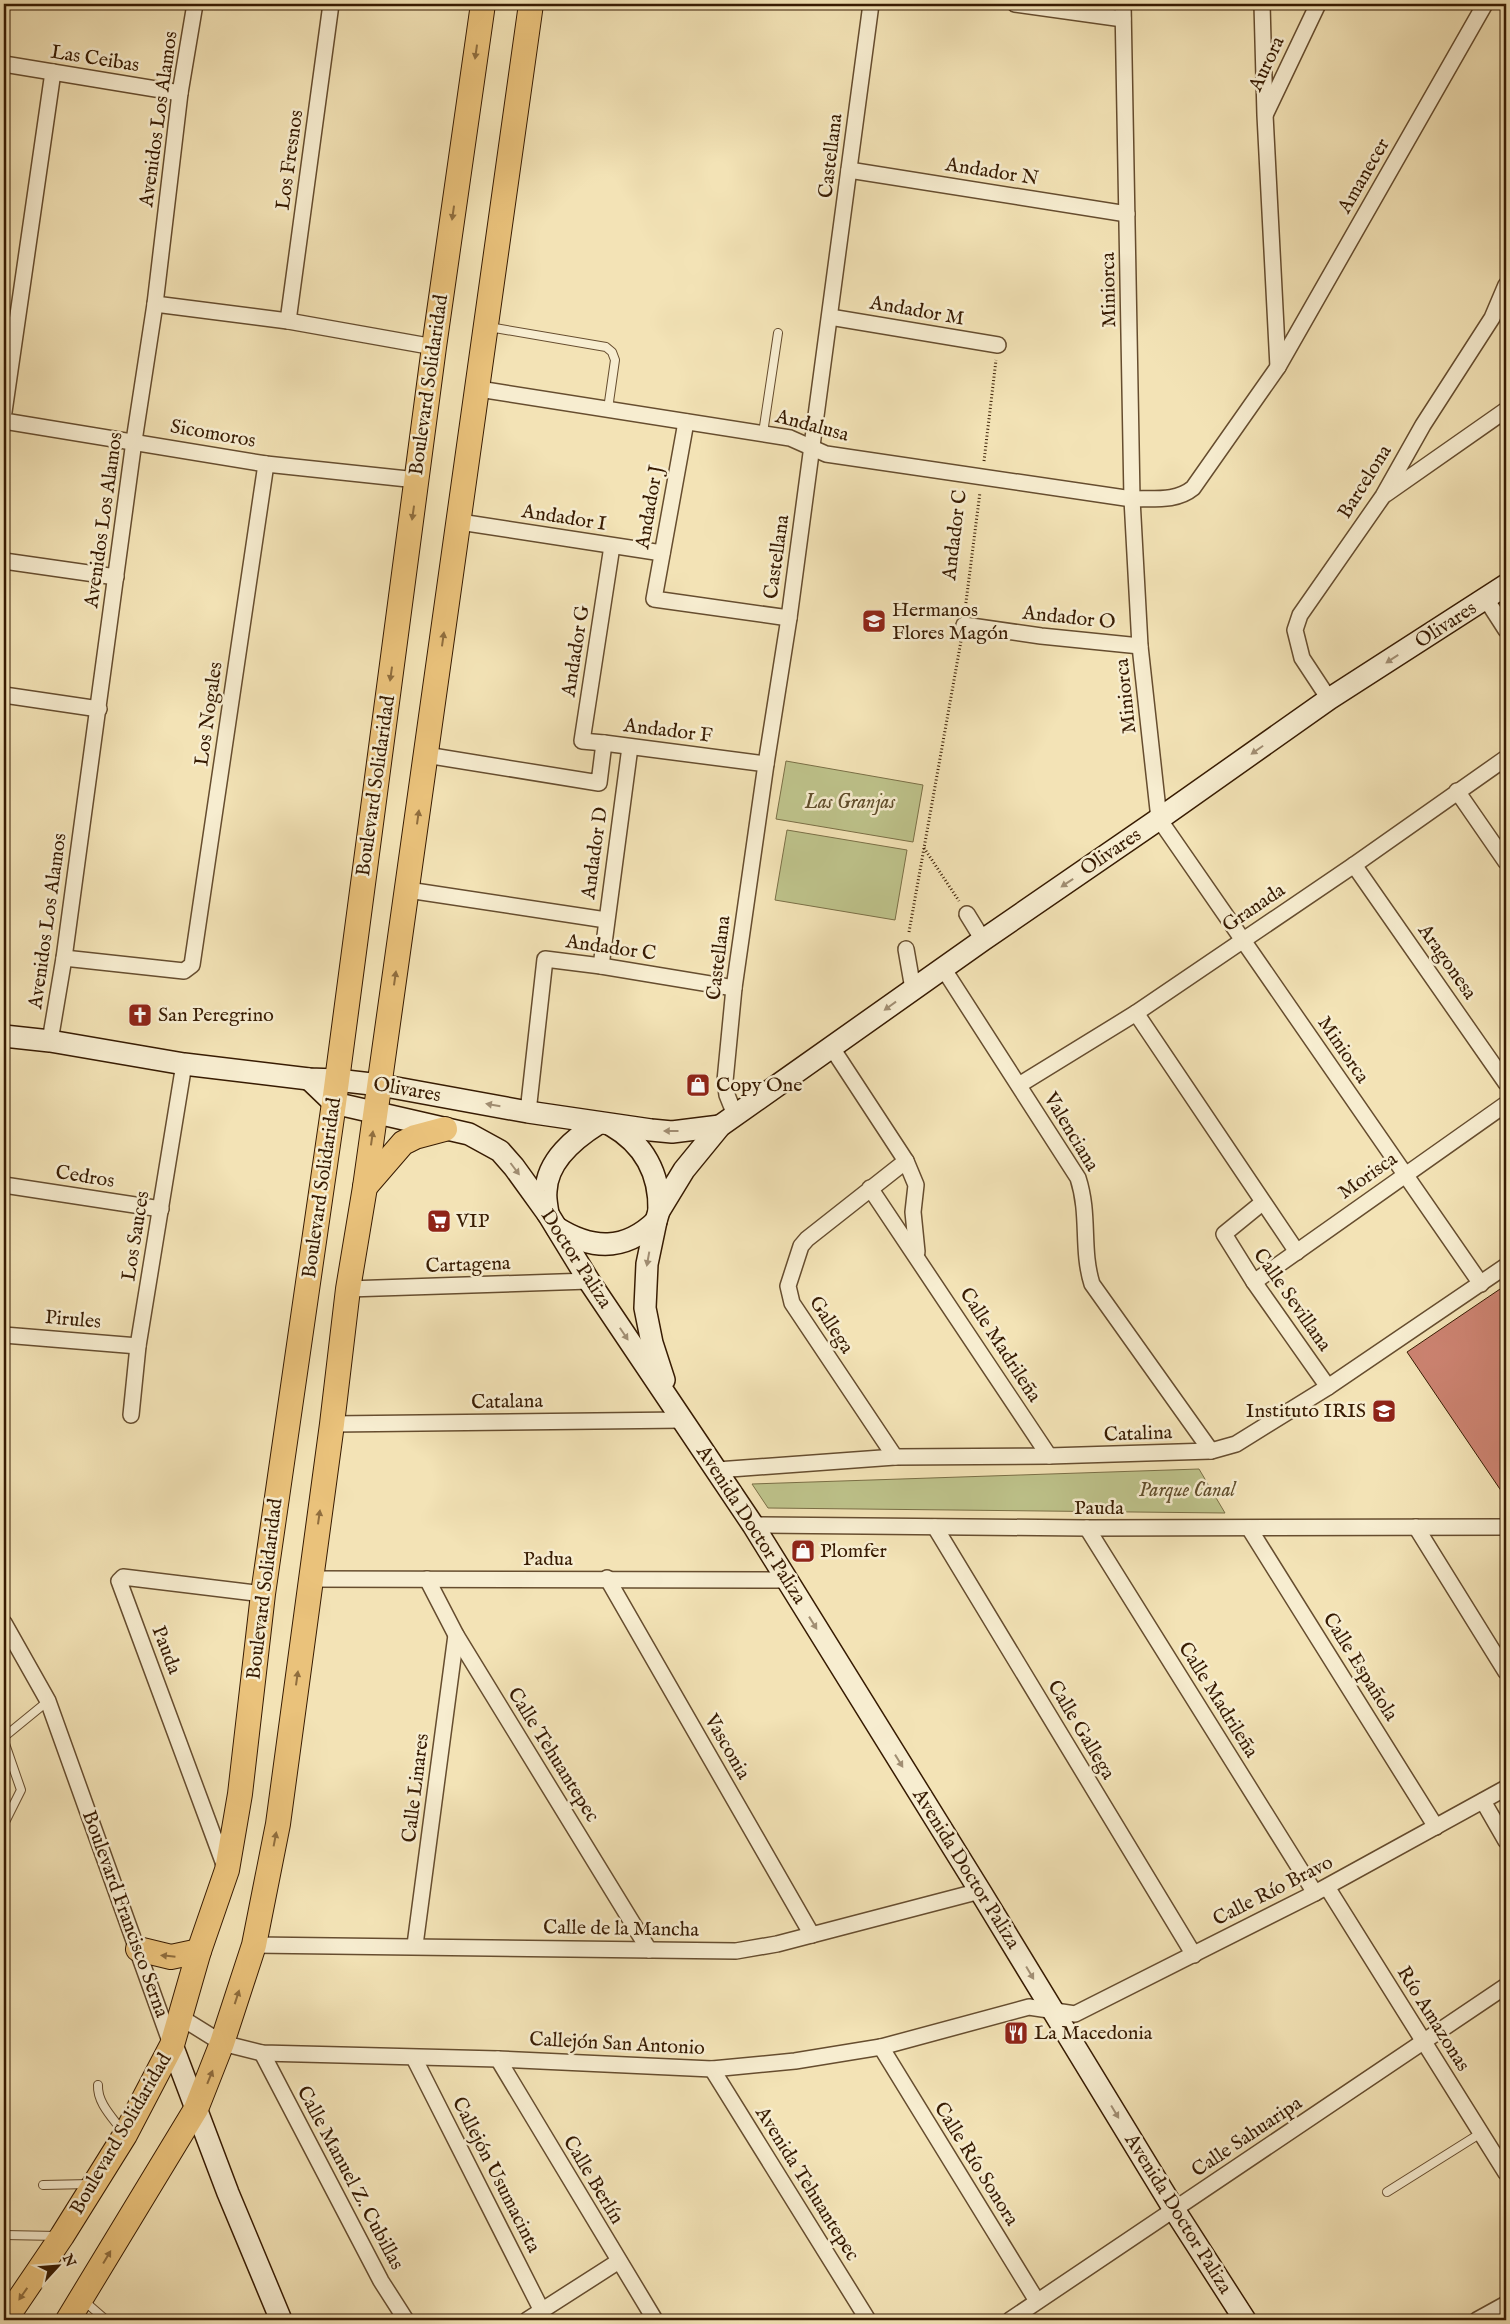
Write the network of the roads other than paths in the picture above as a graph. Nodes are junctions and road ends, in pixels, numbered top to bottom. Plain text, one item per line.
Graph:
1 (195, 4) edge
2 (331, 4) edge
3 (483, 4) edge
4 (531, 4) edge
5 (871, 4) edge
6 (1015, 4) edge
7 (1262, 4) edge
8 (1318, 4) edge
9 (1485, 4) edge
10 (1123, 11) edge
11 (4, 64) edge
12 (53, 72) junction
13 (180, 93) junction
14 (1265, 115) junction
15 (849, 170) junction
16 (1128, 214) junction
17 (1506, 285) edge
18 (155, 304) junction
19 (830, 317) junction
20 (288, 321) junction
21 (487, 327) junction
22 (778, 334) dead end
23 (998, 345) road end
24 (434, 348) junction
25 (1278, 367) junction
26 (479, 389) junction
27 (608, 409) junction
28 (1506, 410) edge
29 (4, 412) edge
30 (4, 421) edge
31 (686, 422) junction
32 (763, 433) junction
33 (134, 441) junction
34 (812, 449) junction
35 (266, 464) junction
36 (417, 480) junction
37 (1193, 488) joint
38 (1383, 496) junction
39 (1132, 499) junction
40 (460, 522) junction
41 (612, 546) junction
42 (662, 554) junction
43 (4, 561) edge
44 (116, 577) junction
45 (1506, 585) edge
46 (1486, 599) junction
47 (789, 618) junction
48 (964, 625) road end
49 (1506, 630) edge
50 (1140, 646) junction
51 (4, 694) edge
52 (1329, 699) junction
53 (99, 709) junction
54 (604, 743) junction
55 (630, 746) junction
56 (426, 754) junction
57 (1506, 758) edge
58 (766, 764) junction
59 (1456, 791) junction
60 (1160, 819) junction
61 (1506, 862) edge
62 (1354, 865) junction
63 (408, 890) junction
64 (967, 914) road end
65 (606, 920) junction
66 (1244, 939) junction
67 (983, 940) junction
68 (906, 949) road end
69 (64, 958) junction
70 (601, 966) junction
71 (943, 968) junction
72 (734, 988) junction
73 (913, 989) junction
74 (1136, 1013) junction
75 (4, 1036) edge
76 (50, 1041) junction
77 (832, 1048) junction
78 (184, 1064) junction
79 (309, 1079) junction
80 (337, 1080) junction
81 (1506, 1082) edge
82 (380, 1085) junction
83 (1019, 1085) junction
84 (334, 1103) junction
85 (1506, 1104) edge
86 (528, 1112) junction
87 (375, 1114) junction
88 (728, 1121) junction
89 (605, 1124) junction
90 (445, 1129) junction
91 (906, 1161) junction
92 (1404, 1175) junction
93 (4, 1185) edge
94 (365, 1187) junction
95 (870, 1188) junction
96 (1262, 1203) junction
97 (161, 1209) junction
98 (658, 1216) junction
99 (552, 1221) junction
100 (1297, 1252) junction
101 (917, 1256) junction
102 (1506, 1266) edge
103 (589, 1281) junction
104 (1254, 1282) junction
105 (1481, 1284) junction
106 (348, 1289) junction
107 (4, 1335) edge
108 (138, 1346) junction
109 (1328, 1387) junction
110 (677, 1412) junction
111 (132, 1415) dead end
112 (332, 1424) junction
113 (1211, 1451) junction
114 (1049, 1456) junction
115 (895, 1457) junction
116 (717, 1470) junction
117 (753, 1525) junction
118 (935, 1527) junction
119 (1416, 1527) junction
120 (1506, 1527) edge
121 (1087, 1528) junction
122 (1249, 1528) junction
123 (607, 1578) junction
124 (310, 1579) junction
125 (427, 1579) junction
126 (787, 1580) junction
127 (263, 1594) junction
128 (4, 1623) edge
129 (456, 1635) junction
130 (1506, 1672) edge
131 (48, 1701) junction
132 (4, 1737) edge
133 (4, 1741) edge
134 (1506, 1788) edge
135 (1482, 1801) junction
136 (4, 1824) edge
137 (1436, 1827) junction
138 (1506, 1841) edge
139 (227, 1870) junction
140 (1321, 1890) junction
141 (980, 1892) junction
142 (812, 1935) junction
143 (254, 1944) junction
144 (415, 1945) junction
145 (138, 1949) junction
146 (649, 1950) junction
147 (199, 1951) junction
148 (1194, 1955) junction
149 (1506, 1986) edge
150 (1054, 2012) junction
151 (180, 2017) junction
152 (1424, 2042) junction
153 (222, 2043) junction
154 (172, 2045) junction
155 (880, 2048) junction
156 (262, 2052) junction
157 (414, 2058) junction
158 (498, 2059) junction
159 (712, 2069) junction
160 (98, 2085) dead end
161 (196, 2110) junction
162 (1481, 2133) junction
163 (125, 2135) junction
164 (1506, 2173) edge
165 (94, 2184) junction
166 (43, 2185) dead end
167 (1387, 2192) dead end
168 (1175, 2211) junction
169 (4, 2235) edge
170 (62, 2236) junction
171 (619, 2261) junction
172 (82, 2299) junction
173 (1037, 2301) junction
174 (542, 2311) junction
175 (1501, 2312) edge
176 (5, 2320) edge
177 (68, 2320) edge
178 (106, 2320) edge
179 (281, 2320) edge
180 (406, 2320) edge
181 (528, 2320) edge
182 (655, 2320) edge
183 (868, 2320) edge
184 (1010, 2320) edge
185 (1245, 2320) edge
186 (1477, 2320) edge

1 - 13 street, Avenidos Los Alamos
2 - 20 street, Los Fresnos
3 -> 24 main road, Boulevard Solidaridad
4 - 21 main road, Boulevard Solidaridad
5 - 15 street, Castellana
6 - 10 street
7 - 14 street
8 - 14 street, Aurora
9 - 25 street, Amanecer
10 - 16 street, Miniorca
11 - 12 street, Las Ceibas
12 - 13 street, Las Ceibas
12 - 29 street
13 - 18 street, Avenidos Los Alamos
14 - 25 street
15 - 16 street, Andador N
15 - 19 street, Castellana
16 - 39 street, Miniorca
17 - 38 street, Barcelona
18 - 20 street
18 - 33 street, Avenidos Los Alamos
19 - 23 street, Andador M
19 - 34 street, Castellana
20 - 24 street
21 - 26 main road, Boulevard Solidaridad
21 - 27 lane
22 - 32 lane
24 - 36 main road, Boulevard Solidaridad
25 - 37 street, Amanecer
26 - 27 street, Andalusa
26 - 40 main road, Boulevard Solidaridad
27 - 31 street, Andalusa
28 - 38 street
30 - 33 street, Sicomoros
31 - 32 street, Andalusa
31 - 42 street, Andador J
32 - 34 street, Andalusa
33 - 35 street, Sicomoros
33 - 44 street, Avenidos Los Alamos
34 - 39 street, Andalusa
34 - 47 street, Castellana
35 - 36 street, Sicomoros
35 - 69 street, Los Nogales
36 -> 80 main road, Boulevard Solidaridad
37 - 39 street, Andalusa
38 - 52 street, Barcelona
39 - 50 street, Miniorca
40 - 41 street, Andador I
56 -> 40 main road, Boulevard Solidaridad
41 - 42 street, Andador I
41 - 54 street, Andador G
42 - 47 street, Andador J
43 - 44 street
44 - 53 street, Avenidos Los Alamos
45 - 46 main road, Olivares
46 - 49 street
46 -> 52 main road, Olivares
47 - 58 street, Castellana
48 - 50 street, Andador O
50 - 60 street, Miniorca
51 - 53 street
52 -> 60 main road, Olivares
53 - 69 street, Avenidos Los Alamos
54 - 55 street, Andador F
54 - 56 street, Andador F
55 - 58 street, Andador F
55 - 65 street, Andador D
63 -> 56 main road, Boulevard Solidaridad
57 - 59 street, Granada
58 - 72 street, Castellana
59 - 61 street
59 - 62 street, Granada
60 - 66 street, Miniorca
60 -> 67 main road, Olivares
62 - 66 street, Granada
62 - 81 street, Aragonesa
63 - 65 street, Andador C
82 -> 63 main road, Boulevard Solidaridad
64 - 67 street
65 - 70 street, Andador D
66 - 74 street, Granada
66 - 92 street, Miniorca
67 - 71 main road, Olivares
68 - 73 street
69 - 76 street, Avenidos Los Alamos
70 - 72 street, Andador C
70 - 86 street, Andador C
71 - 73 main road, Olivares
71 - 83 street, Valenciana
72 - 88 street, Castellana
73 -> 77 main road, Olivares
74 - 83 street, Granada
74 - 96 street
75 - 76 main road, Olivares
76 - 78 main road, Olivares
77 - 88 main road, Olivares
77 - 91 street
78 - 79 main road, Olivares
78 - 97 street, Los Sauces
79 - 80 main road, Olivares
79 - 84 main road
80 - 82 main road, Olivares
80 - 84 main road, Boulevard Solidaridad
86 -> 82 main road, Olivares
82 - 87 main road, Boulevard Solidaridad
83 - 113 street, Valenciana
84 - 87 main road, Doctor Paliza
84 - 127 main road, Boulevard Solidaridad
85 - 92 street, Morisca
86 - 89 main road, Olivares
87 - 90 main road, Doctor Paliza
94 -> 87 main road, Boulevard Solidaridad
88 -> 89 main road, Olivares
88 - 98 main road, Olivares
89 - 98 main road
89 - 99 main road
90 - 94 main road
90 -> 99 main road, Doctor Paliza
91 - 95 street, Gallega
91 - 101 street
92 - 100 street, Morisca
92 - 105 street, Miniorca
93 - 97 street, Cedros
94 - 106 main road, Boulevard Solidaridad
95 - 101 street, Calle Madrileña
95 - 115 street, Gallega
96 - 100 street
96 - 104 street, Calle Sevillana
97 - 108 street, Los Sauces
98 - 99 main road
98 -> 110 main road, Olivares
99 - 103 main road, Doctor Paliza
100 - 104 street, Morisca
101 - 114 street, Calle Madrileña
102 - 105 street, Catalina
103 - 106 street, Cartagena
103 -> 110 main road, Doctor Paliza
104 - 109 street, Calle Sevillana
105 - 109 street, Catalina
106 - 112 main road, Boulevard Solidaridad
107 - 108 street, Pirules
108 - 111 street, Los Sauces
109 - 113 street, Catalina
110 - 112 street, Catalana
110 - 116 main road, Avenida Doctor Paliza
124 -> 112 main road, Boulevard Solidaridad
113 - 114 street, Catalina
114 - 115 street, Catalina
115 - 116 street, Catalina
116 - 117 main road, Avenida Doctor Paliza
117 - 118 street, Pauda
117 - 126 main road, Avenida Doctor Paliza
118 - 121 street, Pauda
118 - 148 street, Calle Gallega
119 - 120 street, Pauda
119 - 122 street, Pauda
119 - 130 street
121 - 122 street, Pauda
121 - 140 street, Calle Madrileña
122 - 137 street, Calle Española
123 - 125 street, Padua
123 - 126 street, Padua
123 - 142 street, Vasconia
124 - 125 street, Padua
143 -> 124 main road, Boulevard Solidaridad
125 - 129 street, Calle Tehuantepec
126 -> 141 main road, Avenida Doctor Paliza
127 - 139 main road, Boulevard Solidaridad
127 - 139 street, Pauda
128 - 131 street, Boulevard Francisco Serna
129 - 144 street, Calle Linares
129 - 146 street, Calle Tehuantepec
131 - 132 lane
131 - 145 street, Boulevard Francisco Serna
133 - 136 lane
134 - 135 street, Calle Río Bravo
135 - 137 street, Calle Río Bravo
135 - 138 street
137 - 140 street, Calle Río Bravo
139 - 147 main road, Boulevard Solidaridad
140 - 148 street, Calle Río Bravo
140 - 152 street, Río Amazonas
141 - 142 street, Calle de la Mancha
141 -> 150 main road, Avenida Doctor Paliza
142 - 146 street, Calle de la Mancha
143 - 144 street, Calle de la Mancha
153 -> 143 main road, Boulevard Solidaridad
144 - 146 street, Calle de la Mancha
147 -> 145 main road
145 - 154 street, Boulevard Francisco Serna
147 - 151 main road, Boulevard Solidaridad
148 - 150 street, Calle Río Bravo
149 - 152 street, Calle Sahuaripa
150 - 155 street, Callejón San Antonio
150 -> 168 main road, Avenida Doctor Paliza
151 - 153 street, Callejón San Antonio
151 - 154 main road, Boulevard Solidaridad
152 - 162 street, Río Amazonas
152 - 168 street, Calle Sahuaripa
153 - 156 street, Callejón San Antonio
161 -> 153 main road, Boulevard Solidaridad
154 - 161 main road, Boulevard Francisco Serna
154 - 163 main road, Boulevard Solidaridad
155 - 159 street, Callejón San Antonio
155 - 173 street, Calle Río Sonora
156 - 157 street, Callejón San Antonio
156 - 180 street, Calle Manuel Z. Cubillas
157 - 158 street, Callejón San Antonio
157 - 174 street, Callejón Usumacinta
158 - 159 street, Callejón San Antonio
158 - 171 street, Calle Berlín
159 - 183 street, Avenida Tehuantepec
160 - 163 lane
172 -> 161 main road, Boulevard Solidaridad
161 - 179 main road, Boulevard Francisco Serna
162 - 164 street, Río Amazonas
162 - 167 lane
163 - 165 main road, Boulevard Solidaridad
165 - 166 lane
165 - 170 main road, Boulevard Solidaridad
168 - 173 street, Calle Sahuaripa
168 - 185 main road, Avenida Doctor Paliza
169 - 170 lane
170 -> 176 main road, Boulevard Solidaridad
171 - 174 street
171 - 182 street, Calle Berlín
172 - 177 main road, Boulevard Solidaridad
172 - 178 lane
173 - 184 street, Calle Sahuaripa
174 - 181 street
175 - 186 street

